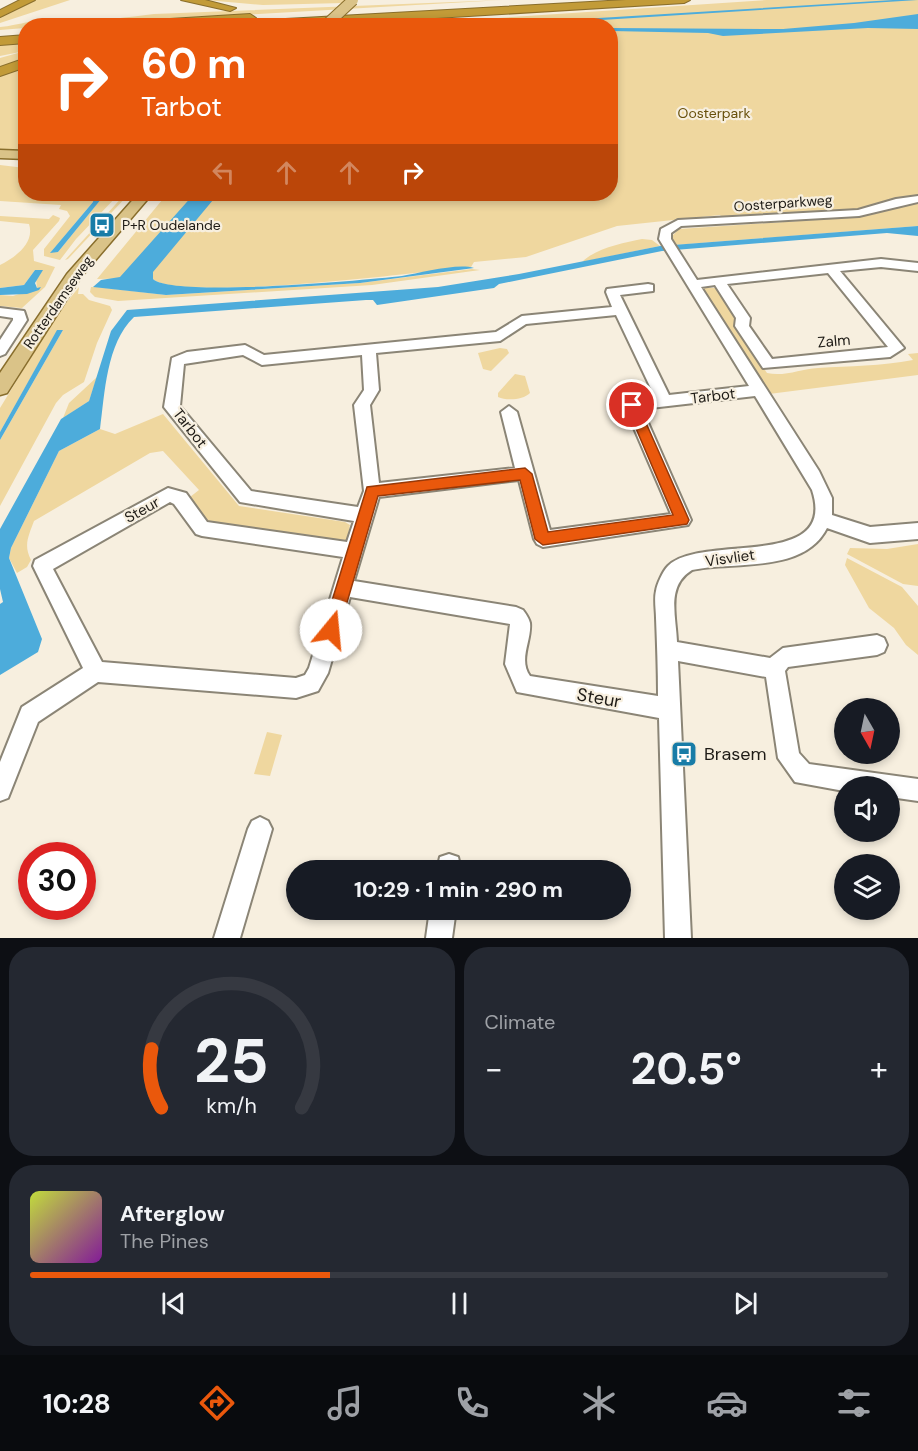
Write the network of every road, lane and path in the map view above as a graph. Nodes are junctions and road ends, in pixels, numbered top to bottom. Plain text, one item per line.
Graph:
1 (29, 0) edge
2 (187, 0) edge
3 (477, 0) edge
4 (568, 0) edge
5 (684, 0) edge
6 (358, 2) edge
7 (431, 2) dead end
8 (608, 4) junction
9 (329, 6) dead end
10 (199, 12) dead end
11 (0, 14) edge
12 (259, 18) edge
13 (336, 18) edge
14 (369, 18) edge
15 (465, 18) edge
16 (18, 33) edge
17 (0, 34) edge
18 (18, 40) edge
19 (0, 41) edge
20 (18, 65) edge
21 (0, 72) edge
22 (0, 154) edge
23 (18, 155) edge
24 (0, 164) edge
25 (18, 165) edge
26 (918, 199) edge
27 (139, 201) edge
28 (918, 267) edge
29 (831, 268) junction
30 (719, 281) junction
31 (693, 284) junction
32 (648, 288) dead end
33 (621, 310) junction
34 (0, 312) edge
35 (368, 348) junction
36 (0, 351) edge
37 (0, 388) edge
38 (760, 390) junction
39 (665, 402) junction
40 (509, 412) dead end
41 (525, 474) junction
42 (372, 491) junction
43 (364, 515) junction
44 (822, 520) junction
45 (918, 531) edge
46 (354, 551) junction
47 (344, 588) junction
48 (877, 645) dead end
49 (667, 650) junction
50 (773, 670) junction
51 (96, 672) junction
52 (670, 709) junction
53 (0, 790) edge
54 (918, 790) edge
55 (260, 829) dead end
56 (441, 920) edge
57 (227, 938) edge
58 (439, 938) edge
59 (678, 938) edge

1 - 11 highway
2 - 10 highway
3 - 7 highway
4 - 12 highway
5 - 8 highway
6 - 9 highway
6 - 13 main road, bridge
8 - 14 highway
8 - 15 highway
16 - 17 highway
18 - 19 highway
20 - 21 highway
22 - 23 main road
24 - 25 main road
26 - 31 street, Oosterparkweg
27 - 37 main road, Rotterdamseweg
28 - 29 street
29 - 30 street
29 - 30 street, Zalm
30 - 31 street
31 - 38 street
32 - 33 street
33 - 35 street, Tarbot
33 - 39 street
34 - 36 street
35 - 42 street
35 - 43 street, Tarbot
38 - 39 street, Tarbot
38 - 44 street
39 - 41 street, Tarbot
40 - 41 street, Tarbot
41 - 42 street
42 - 43 street
43 - 46 street
44 - 45 street
44 - 49 street, Visvliet
46 - 47 street
46 - 51 street, Steur
47 - 51 street
47 - 52 street, Steur
48 - 50 street
49 - 50 street
49 - 52 street, Visvliet
50 - 54 street
51 - 53 street
52 - 59 street, Visvliet
55 - 57 street
56 - 58 street

